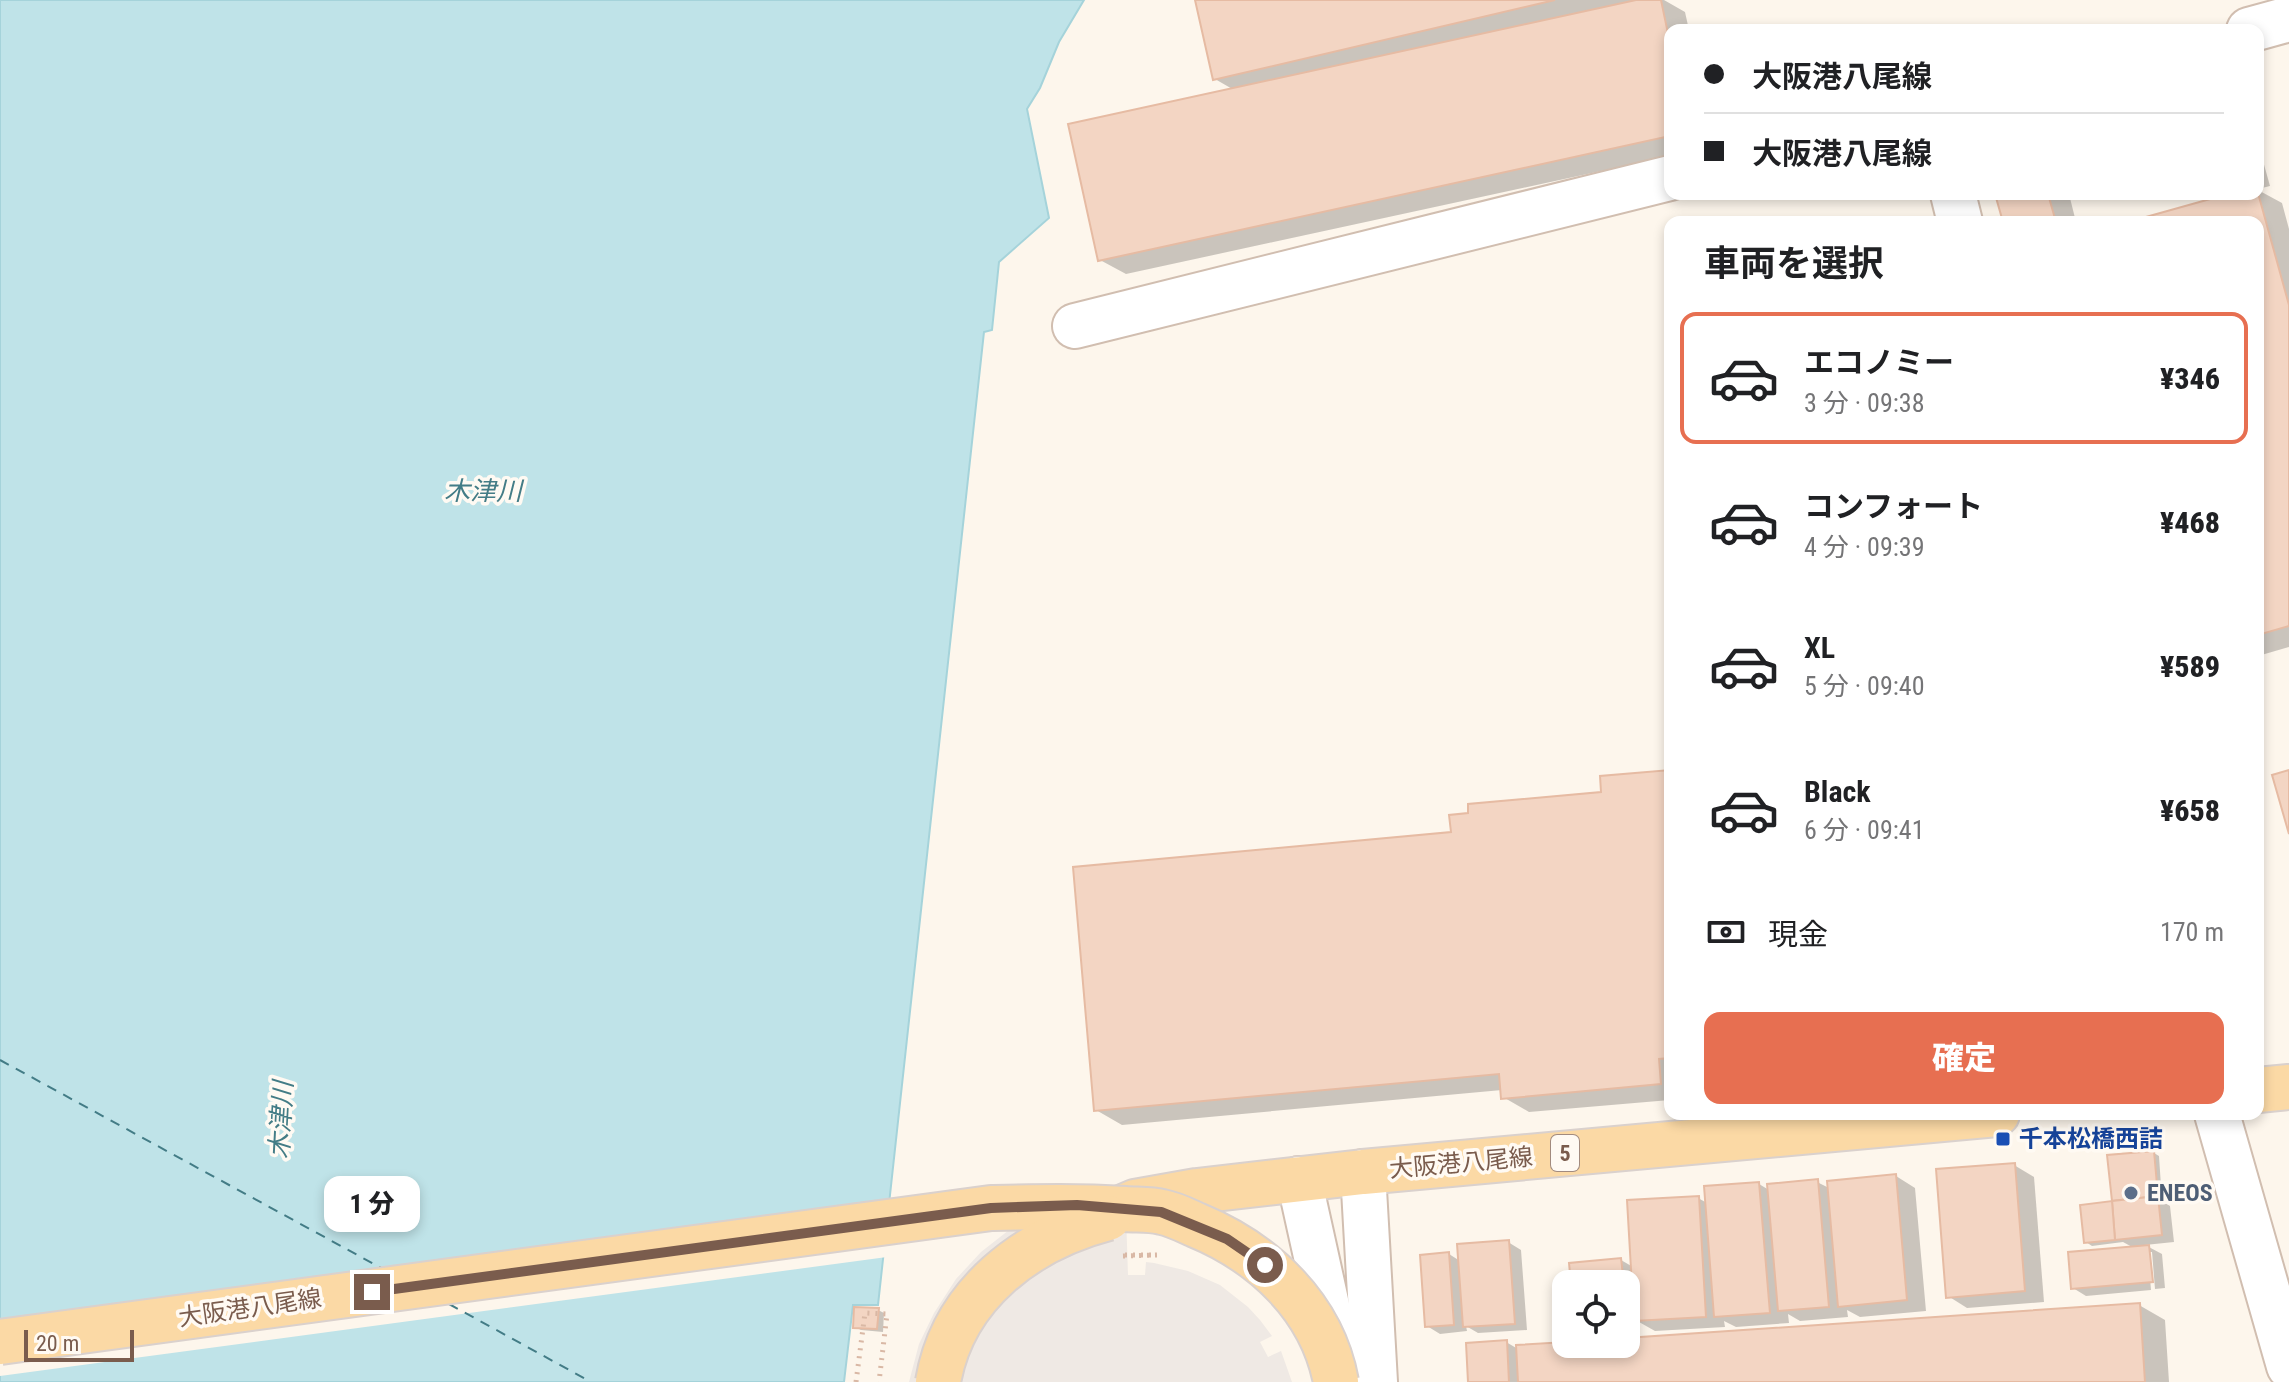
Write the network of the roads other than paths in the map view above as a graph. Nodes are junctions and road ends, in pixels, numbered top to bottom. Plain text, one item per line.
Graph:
1 (2289, 19) edge
2 (2264, 26) edge
3 (1664, 179) edge
4 (1075, 326) dead end
5 (2289, 1087) edge
6 (2264, 1089) edge
7 (1931, 1120) edge
8 (2219, 1120) edge
9 (1363, 1172) junction
10 (1299, 1179) junction
11 (0, 1342) edge
12 (2289, 1366) edge
13 (940, 1382) edge
14 (1335, 1382) edge
15 (1343, 1382) edge
16 (1375, 1382) edge

1 - 2 street
3 - 4 street
5 - 6 main road
7 - 9 main road, 大阪港八尾線 / 5
8 - 12 street
9 - 10 main road, 大阪港八尾線 / 5
9 - 16 street
10 - 13 main road, 大阪港八尾線 / 5, bridge
10 - 15 street
11 - 14 main road, 大阪港八尾線 / 5, bridge
13 - 14 main road, 大阪港八尾線 / 5, bridge

